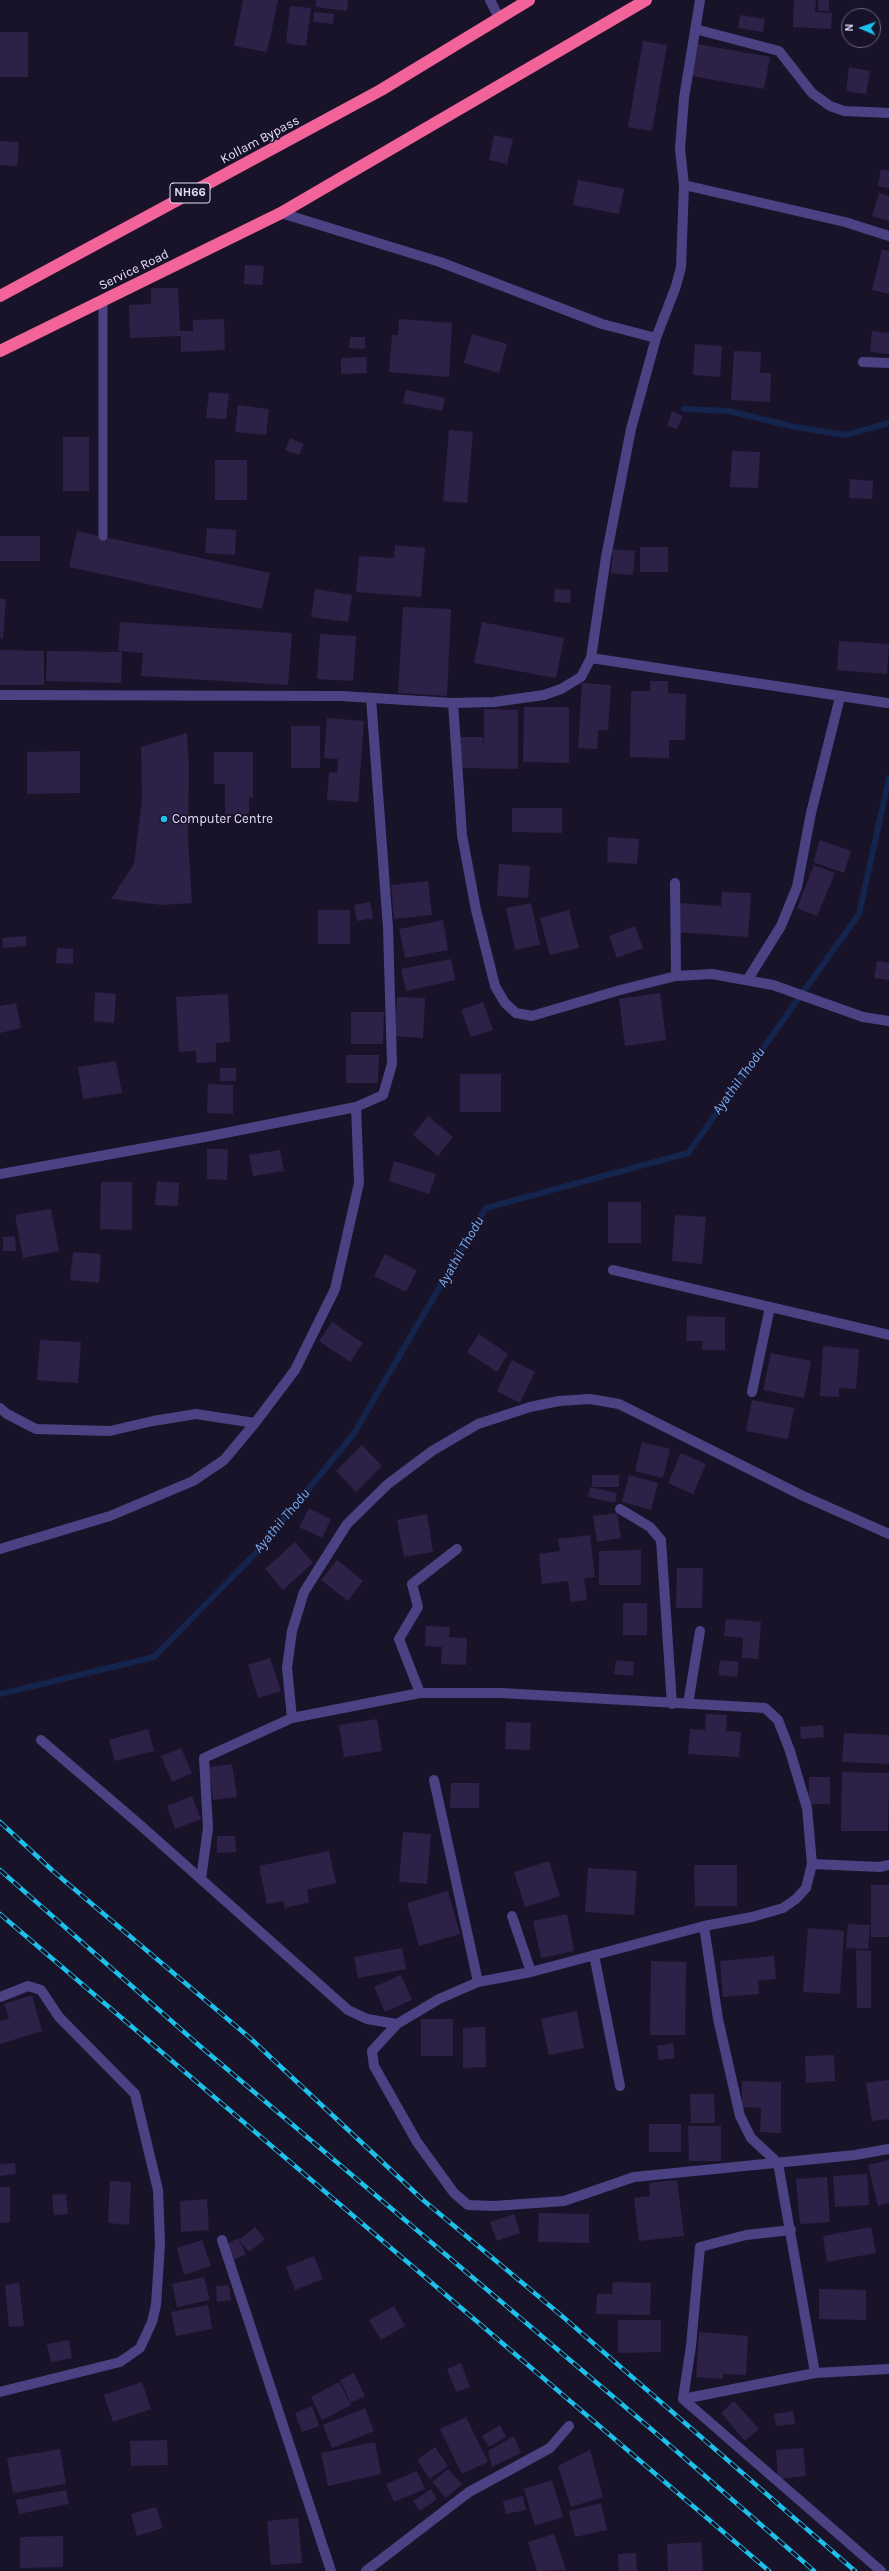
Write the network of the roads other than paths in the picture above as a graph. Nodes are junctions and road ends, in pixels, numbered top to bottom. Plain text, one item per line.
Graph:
1 (490, 0) edge
2 (529, 0) edge
3 (646, 0) edge
4 (700, 0) edge
5 (499, 18) junction
6 (695, 29) junction
7 (889, 113) edge
8 (684, 184) junction
9 (281, 213) junction
10 (889, 236) edge
11 (0, 296) edge
12 (103, 301) junction
13 (656, 338) junction
14 (0, 351) edge
15 (862, 362) dead end
16 (889, 363) edge
17 (104, 536) dead end
18 (591, 658) junction
19 (0, 695) edge
20 (840, 697) junction
21 (371, 698) junction
22 (887, 702) dead end
23 (453, 703) junction
24 (675, 883) dead end
25 (676, 976) junction
26 (748, 979) junction
27 (889, 1021) edge
28 (356, 1107) junction
29 (0, 1174) edge
30 (613, 1270) dead end
31 (770, 1307) junction
32 (889, 1335) edge
33 (752, 1392) dead end
34 (0, 1408) edge
35 (255, 1423) junction
36 (620, 1509) dead end
37 (889, 1534) edge
38 (457, 1549) dead end
39 (0, 1550) edge
40 (700, 1631) dead end
41 (420, 1693) junction
42 (672, 1704) junction
43 (688, 1704) junction
44 (292, 1718) junction
45 (41, 1740) dead end
46 (434, 1780) dead end
47 (812, 1864) junction
48 (889, 1865) edge
49 (201, 1879) junction
50 (512, 1916) dead end
51 (704, 1926) junction
52 (594, 1956) junction
53 (531, 1972) junction
54 (478, 1982) junction
55 (0, 1997) edge
56 (397, 2024) junction
57 (620, 2086) dead end
58 (889, 2149) edge
59 (778, 2163) junction
60 (791, 2230) junction
61 (222, 2240) dead end
62 (889, 2369) edge
63 (815, 2373) junction
64 (0, 2392) edge
65 (683, 2399) junction
66 (569, 2426) dead end
67 (331, 2571) edge
68 (366, 2571) edge
69 (881, 2571) edge

1 - 5 street
2 - 5 highway, Kollam Bypass / NH66
3 - 9 highway, Service Road
4 - 6 street
5 - 11 highway, Kollam Bypass / NH66
6 - 7 street
6 - 8 street
8 - 10 street
8 - 13 street
9 - 12 highway, Service Road
9 - 13 street
12 - 14 highway, Service Road
12 - 17 lane
13 - 18 street
15 - 16 street
18 - 20 street
18 - 23 street
19 - 21 street
20 - 22 street
20 - 26 street
21 - 23 street
21 - 28 street
23 - 25 street
24 - 25 street
25 - 26 street
26 - 27 street
28 - 29 street
28 - 35 street
30 - 31 street
31 - 32 street
31 - 33 street
34 - 35 street
35 - 39 street
36 - 42 street
37 - 44 street
38 - 41 street
40 - 43 street
41 - 42 street
41 - 44 street
42 - 43 street
43 - 47 street
44 - 49 street
45 - 49 street
46 - 54 street
47 - 48 street
47 - 51 street
49 - 56 street
50 - 53 street
51 - 52 street
51 - 59 street
52 - 53 street
52 - 57 street
53 - 54 street
54 - 56 street
55 - 64 street
56 - 59 street
58 - 59 street
59 - 60 street
60 - 63 street
60 - 65 street
61 - 67 street
62 - 63 street
63 - 65 street
65 - 69 street
66 - 68 street

